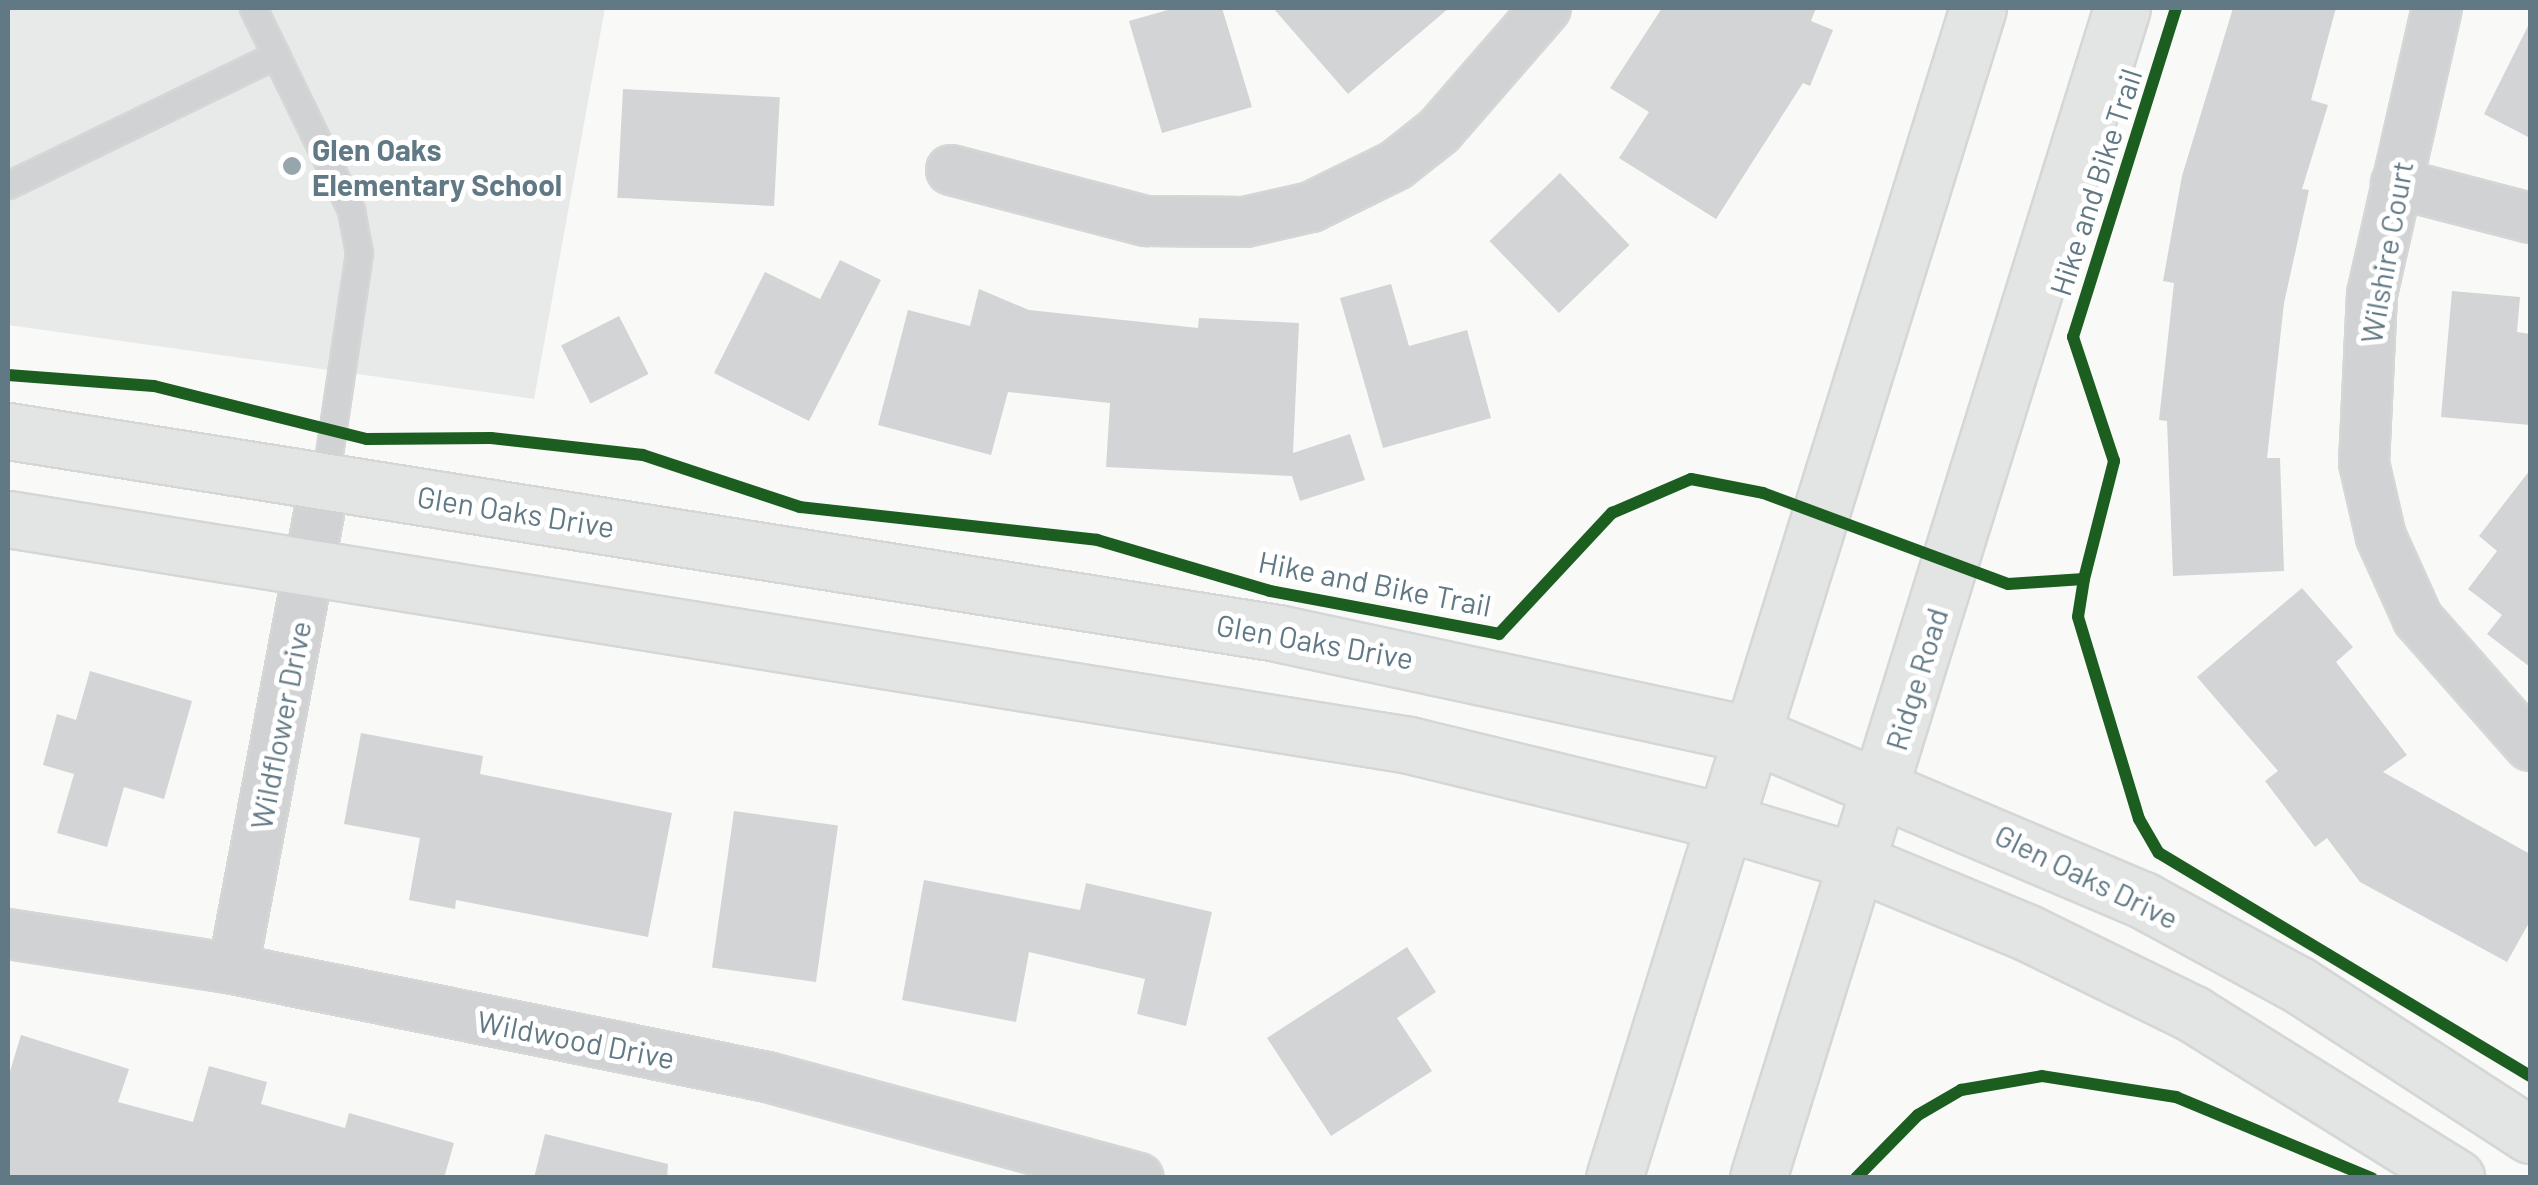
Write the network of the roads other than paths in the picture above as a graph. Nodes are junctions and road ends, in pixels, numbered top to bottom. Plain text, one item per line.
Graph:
1 (253, 8) edge
2 (1546, 8) edge
3 (1978, 8) edge
4 (2122, 8) edge
5 (2436, 8) edge
6 (276, 55) junction
7 (951, 170) dead end
8 (2396, 182) junction
9 (8, 185) edge
10 (2530, 218) edge
11 (8, 430) edge
12 (325, 480) junction
13 (8, 519) edge
14 (310, 568) junction
15 (1754, 736) junction
16 (2530, 746) edge
17 (1883, 786) junction
18 (1724, 822) junction
19 (1857, 862) junction
20 (8, 934) edge
21 (233, 969) junction
22 (2530, 1134) edge
23 (1138, 1178) edge
24 (1614, 1178) edge
25 (1758, 1178) edge
26 (2456, 1178) edge

1 - 6 lane
2 - 7 street
3 - 15 street
4 - 17 street, Ridge Road
5 - 8 street, Wilshire Court
6 - 9 lane
6 - 12 lane
8 - 10 street
8 - 16 street, Wilshire Court
11 - 12 street, Glen Oaks Drive
12 - 14 street, Wildflower Drive
12 - 15 street, Glen Oaks Drive
13 - 14 street
14 - 18 street
14 - 21 street, Wildflower Drive
15 - 17 street, Glen Oaks Drive
15 - 18 street
17 - 19 street, Ridge Road
17 - 22 street, Glen Oaks Drive
18 - 19 street
18 - 24 street
19 - 25 street, Ridge Road
19 - 26 street
20 - 21 street, Wildwood Drive
21 - 23 street, Wildwood Drive

